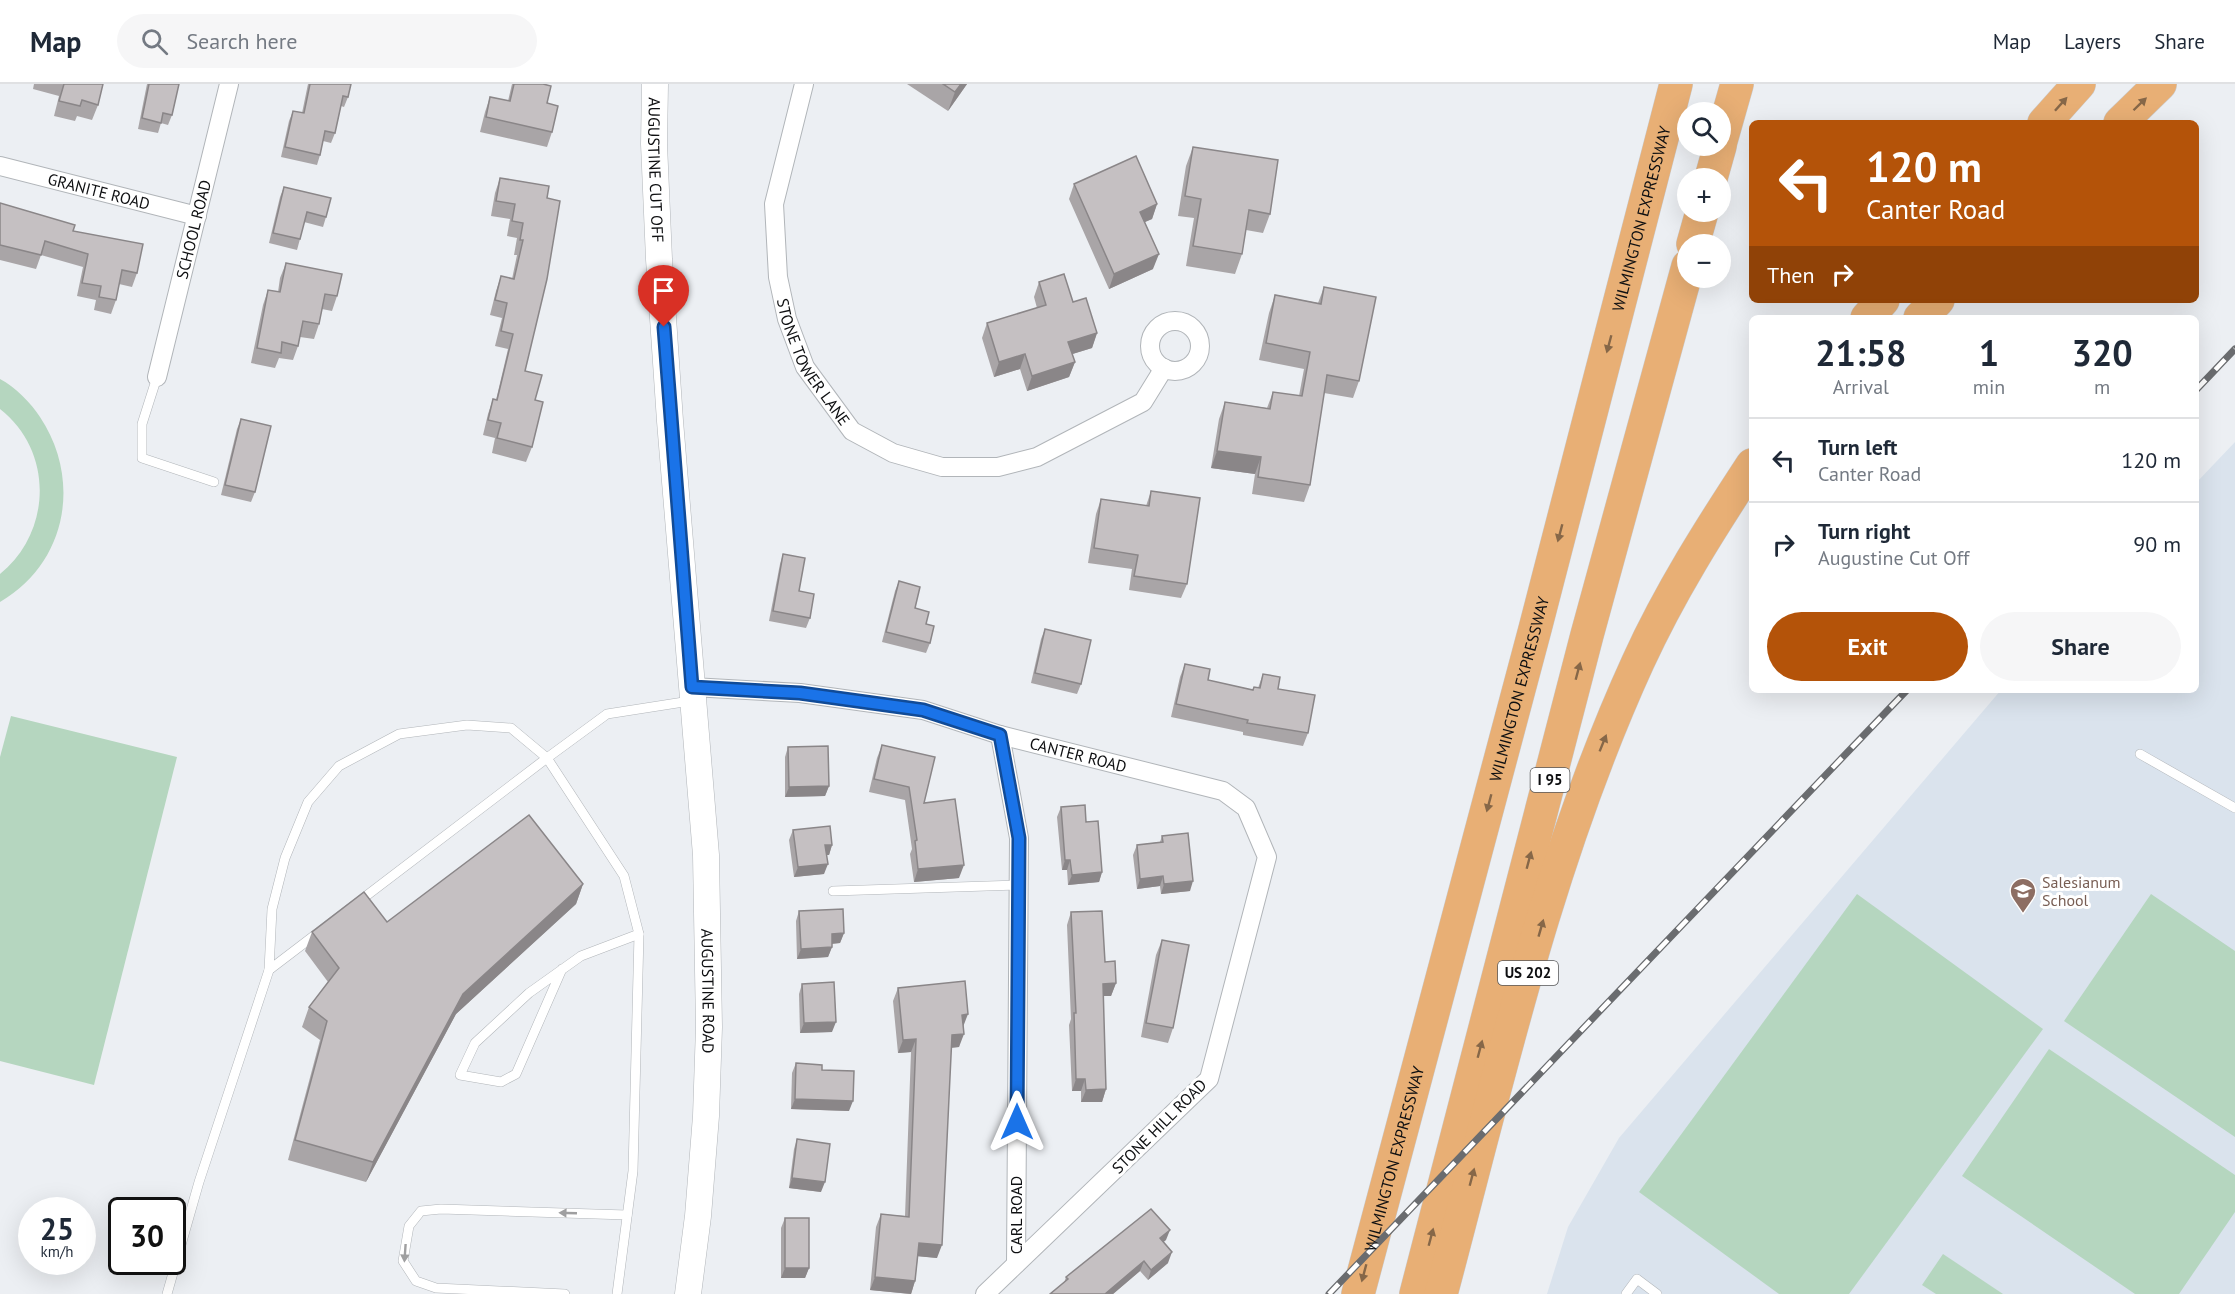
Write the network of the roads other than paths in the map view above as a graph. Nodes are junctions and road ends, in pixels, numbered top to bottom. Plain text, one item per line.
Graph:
1 (229, 84) edge
2 (655, 84) edge
3 (804, 84) edge
4 (1676, 84) edge
5 (1737, 84) edge
6 (2079, 84) edge
7 (2160, 84) edge
8 (1731, 106) edge
9 (2047, 120) edge
10 (2123, 120) edge
11 (0, 166) edge
12 (197, 216) junction
13 (1682, 288) edge
14 (1880, 303) edge
15 (1935, 303) edge
16 (1870, 315) edge
17 (1923, 315) edge
18 (1164, 368) dead end
19 (157, 377) joint
20 (1749, 470) edge
21 (214, 482) dead end
22 (1749, 503) edge
23 (1639, 659) junction
24 (692, 694) junction
25 (1000, 735) junction
26 (2140, 754) dead end
27 (547, 758) junction
28 (1246, 808) joint
29 (2235, 808) edge
30 (1019, 885) junction
31 (833, 891) dead end
32 (639, 934) junction
33 (562, 969) junction
34 (269, 970) junction
35 (627, 1215) junction
36 (1016, 1264) junction
37 (167, 1294) edge
38 (565, 1294) edge
39 (617, 1294) edge
40 (688, 1294) edge
41 (985, 1294) edge
42 (1358, 1294) edge
43 (1416, 1294) edge
44 (1441, 1294) edge
45 (1626, 1294) edge
46 (1657, 1294) edge

1 - 12 street, SCHOOL ROAD
2 - 24 street, AUGUSTINE CUT OFF
3 - 18 street, STONE TOWER LANE
4 -> 42 highway, WILMINGTON EXPRESSWAY
5 - 8 highway
9 -> 6 highway
10 -> 7 highway
11 - 12 street, GRANITE ROAD
12 - 19 street, SCHOOL ROAD
43 -> 13 highway, I 95
14 - 16 highway
15 - 17 highway
19 - 21 lane
20 - 23 highway, US 202
22 - 23 highway
44 -> 23 highway, US 202
24 - 25 street, CANTER ROAD
24 - 27 lane
24 - 40 street, AUGUSTINE ROAD
25 - 28 street, CANTER ROAD
25 - 30 street, CARL ROAD
26 - 29 lane
27 - 32 lane
27 - 34 lane
27 - 34 lane
28 - 36 street, STONE HILL ROAD
30 - 31 lane
30 - 36 street, CARL ROAD
32 - 33 lane
32 - 35 lane
33 - 33 lane
34 - 37 lane
35 -> 38 lane
35 - 39 lane
36 - 41 street, STONE HILL ROAD
45 - 46 lane

